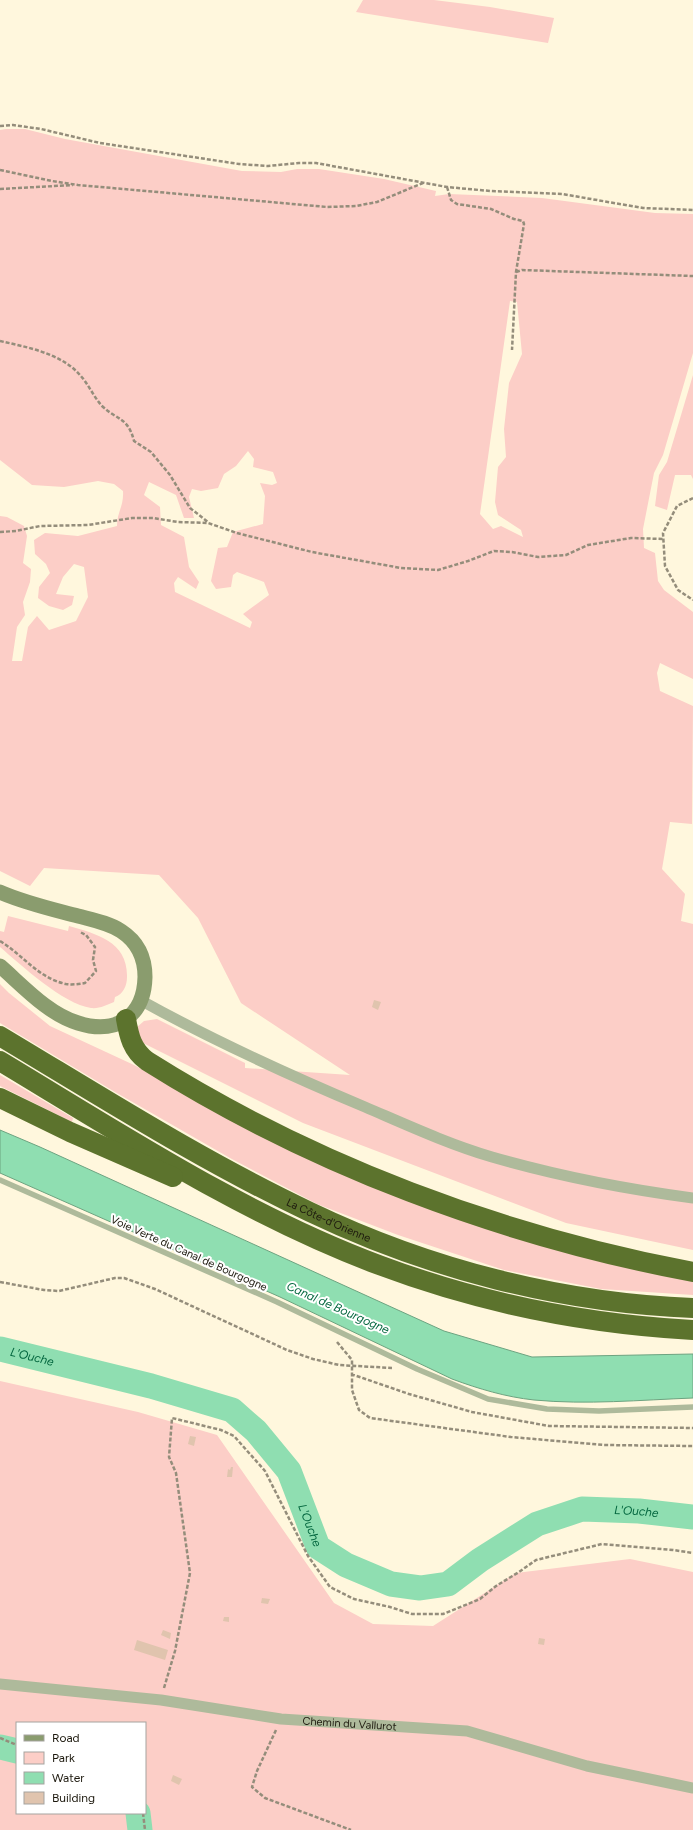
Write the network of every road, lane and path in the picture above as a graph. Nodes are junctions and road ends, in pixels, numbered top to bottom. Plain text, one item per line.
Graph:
1 (0, 126) edge
2 (0, 170) edge
3 (424, 183) junction
4 (78, 185) junction
5 (447, 187) junction
6 (0, 189) edge
7 (693, 210) edge
8 (516, 272) junction
9 (693, 276) edge
10 (0, 341) edge
11 (512, 350) dead end
12 (693, 498) edge
13 (208, 523) junction
14 (0, 532) edge
15 (664, 539) junction
16 (693, 600) edge
17 (0, 892) edge
18 (79, 932) dead end
19 (0, 941) edge
20 (0, 966) edge
21 (142, 1000) junction
22 (126, 1019) junction
23 (0, 1036) edge
24 (0, 1061) edge
25 (0, 1098) edge
26 (0, 1180) edge
27 (693, 1198) edge
28 (326, 1243) junction
29 (693, 1272) edge
30 (0, 1282) edge
31 (693, 1308) edge
32 (693, 1330) edge
33 (334, 1339) dead end
34 (353, 1365) junction
35 (417, 1369) junction
36 (693, 1407) edge
37 (693, 1446) edge
38 (693, 1553) edge
39 (0, 1684) edge
40 (161, 1700) junction
41 (281, 1719) junction
42 (0, 1738) edge
43 (16, 1745) edge
44 (693, 1788) edge
45 (143, 1814) edge
46 (145, 1830) edge
47 (351, 1830) edge

1 - 3 path
2 - 4 path
3 - 4 path
3 - 5 path
4 - 6 path
5 - 7 path
5 - 8 path
8 - 9 path
8 - 11 path
10 - 13 path
12 - 15 path
13 - 14 path
13 - 15 path
15 - 16 path
17 - 21 main road
18 - 19 path
20 - 22 main road
21 - 22 main road
21 - 27 street
22 - 29 highway
23 - 31 highway, La Côte-d'Orienne
24 - 28 highway, La Côte-d'Orienne
25 - 28 highway
26 - 35 lane, Voie Verte du Canal de Bourgogne
28 - 32 highway, La Côte-d'Orienne
30 - 34 path
33 - 34 path
34 - 35 path
34 - 37 path
35 - 36 lane, Voie Verte du Canal de Bourgogne
38 - 40 path
39 - 40 street, Chemin du Vallurot
40 - 41 street, Chemin du Vallurot
41 - 44 street, Chemin du Vallurot
41 - 47 path
42 - 43 path
45 - 46 path

